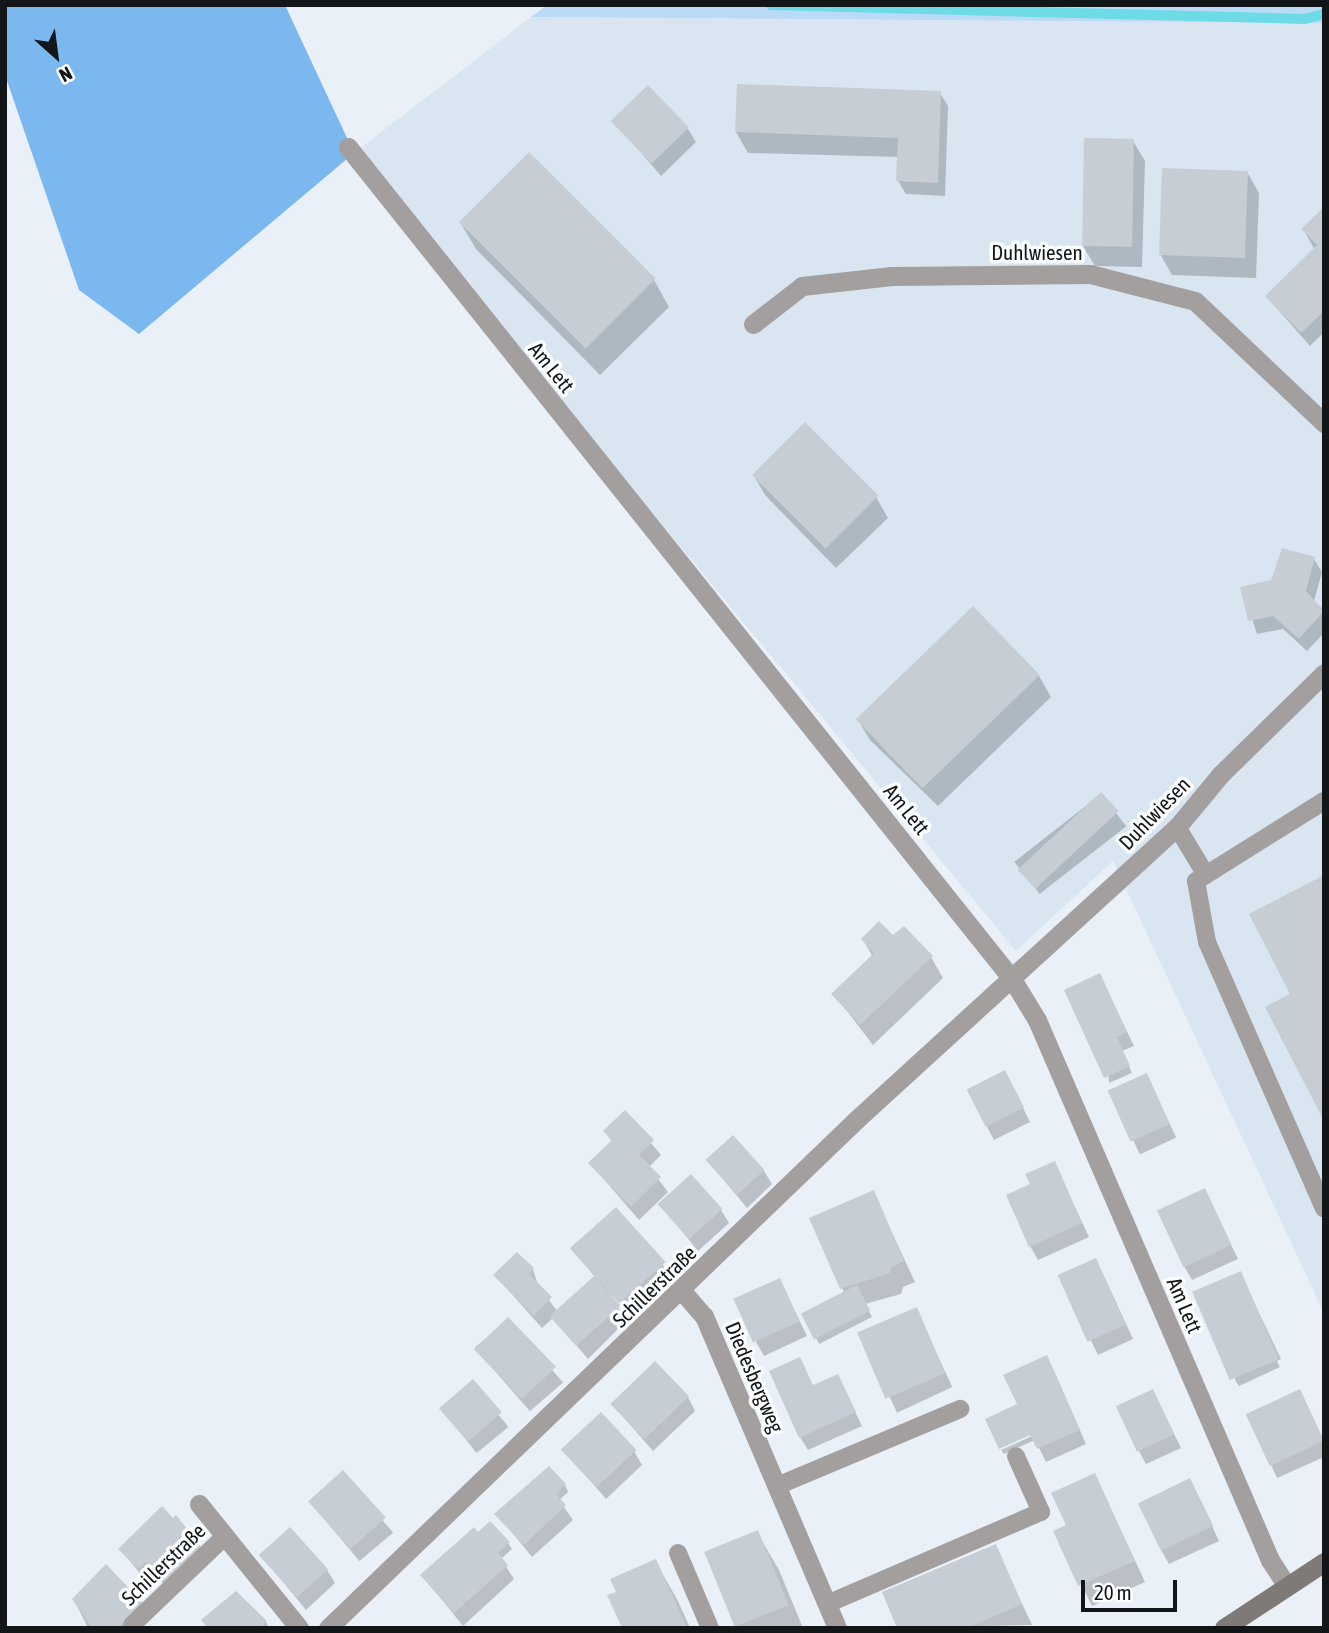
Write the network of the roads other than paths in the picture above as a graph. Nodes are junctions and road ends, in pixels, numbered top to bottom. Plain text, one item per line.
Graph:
1 (348, 147) dead end
2 (753, 324) dead end
3 (1324, 424) edge
4 (1324, 673) edge
5 (1324, 801) edge
6 (1177, 828) junction
7 (1206, 875) junction
8 (1012, 979) junction
9 (1324, 1208) edge
10 (682, 1291) junction
11 (960, 1409) dead end
12 (1016, 1456) dead end
13 (776, 1486) junction
14 (199, 1504) dead end
15 (225, 1536) junction
16 (678, 1553) dead end
17 (1324, 1562) edge
18 (1287, 1586) junction
19 (827, 1604) junction
20 (132, 1625) dead end
21 (835, 1627) edge
22 (299, 1628) edge
23 (328, 1628) edge
24 (710, 1628) edge
25 (1224, 1628) edge

1 - 8 street, Am Lett
2 - 3 street, Duhlwiesen
4 - 6 street, Duhlwiesen
5 - 7 lane
6 - 7 lane
6 - 8 street, Duhlwiesen
7 - 9 lane
8 - 10 street, Schillerstraße
8 - 18 street, Am Lett
10 - 13 street, Diedesbergweg
10 - 23 street, Schillerstraße
11 - 13 lane
12 - 19 lane
13 - 19 street, Diedesbergweg
14 - 15 street, Schillerstraße
15 - 20 lane, Schillerstraße
15 - 22 street, Schillerstraße
16 - 24 lane
17 - 18 main road
18 - 25 main road
19 - 21 street, Diedesbergweg

